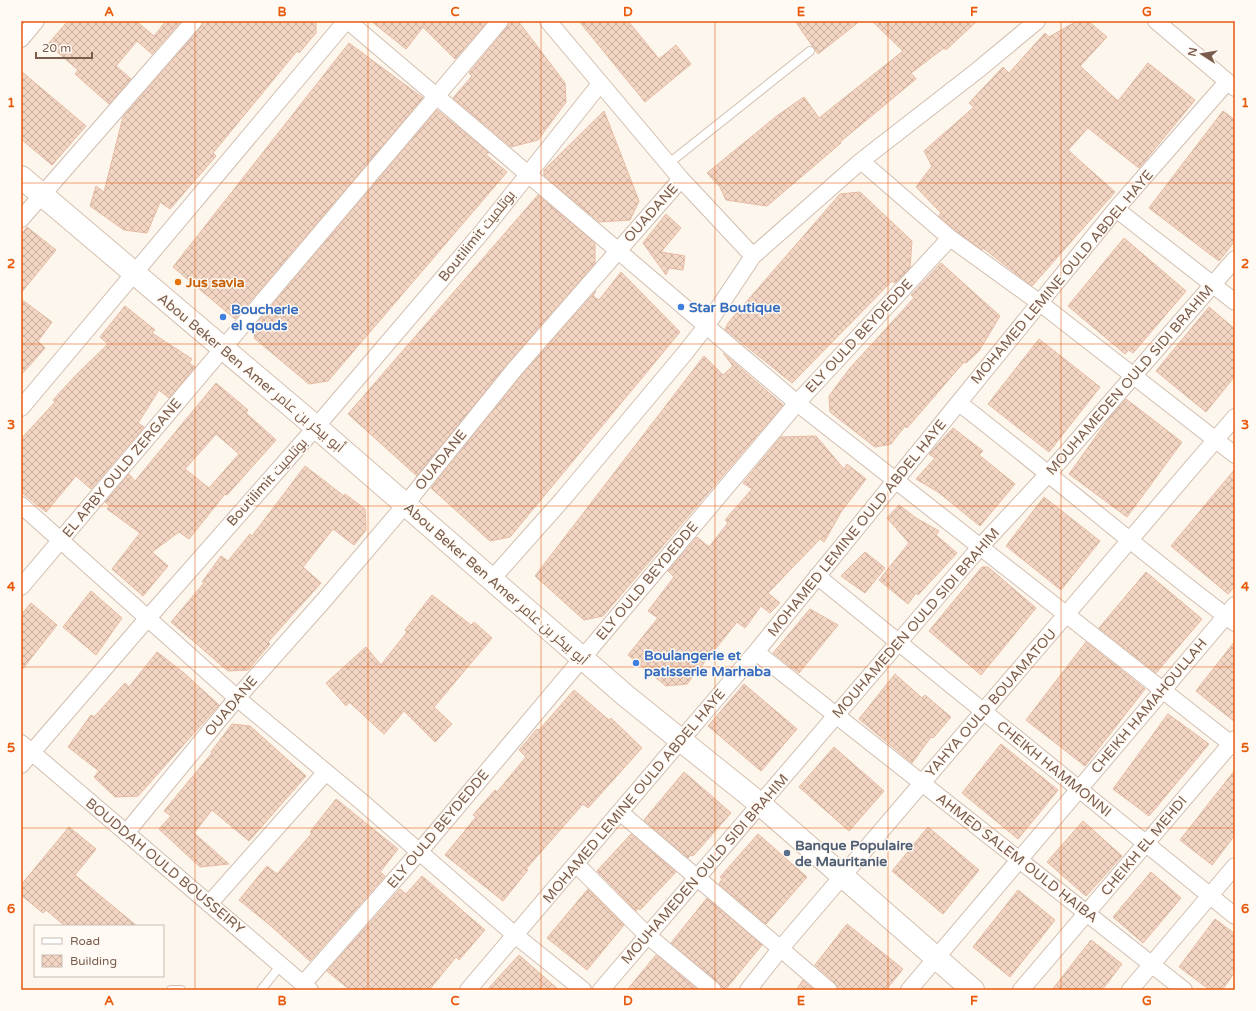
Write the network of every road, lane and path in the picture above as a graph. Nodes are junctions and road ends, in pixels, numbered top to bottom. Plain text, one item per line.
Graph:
1 (36, 21) edge
2 (194, 21) edge
3 (347, 21) edge
4 (500, 21) edge
5 (548, 21) edge
6 (1037, 21) edge
7 (1156, 21) edge
8 (21, 39) edge
9 (810, 51) dead end
10 (600, 84) junction
11 (1231, 85) edge
12 (437, 97) junction
13 (861, 161) junction
14 (668, 164) junction
15 (528, 173) junction
16 (21, 178) edge
17 (680, 179) junction
18 (43, 195) junction
19 (1116, 209) junction
20 (21, 219) edge
21 (950, 238) junction
22 (618, 250) junction
23 (753, 256) junction
24 (1235, 259) edge
25 (134, 273) junction
26 (1213, 285) junction
27 (1040, 302) junction
28 (1235, 302) edge
29 (707, 325) junction
30 (223, 348) junction
31 (1134, 376) junction
32 (797, 403) junction
33 (958, 403) junction
34 (21, 408) edge
35 (1235, 417) edge
36 (316, 427) junction
37 (1216, 440) junction
38 (1235, 455) edge
39 (1049, 473) junction
40 (896, 480) junction
41 (21, 505) edge
42 (405, 505) junction
43 (61, 540) junction
44 (1129, 541) junction
45 (981, 546) junction
46 (817, 576) junction
47 (491, 580) junction
48 (21, 587) edge
49 (1066, 614) junction
50 (1232, 615) edge
51 (147, 618) junction
52 (898, 643) junction
53 (756, 652) junction
54 (582, 658) junction
55 (1163, 690) junction
56 (237, 698) junction
57 (983, 711) junction
58 (836, 715) junction
59 (682, 740) junction
60 (1234, 743) edge
61 (26, 748) edge
62 (21, 766) edge
63 (326, 772) junction
64 (922, 783) junction
65 (1079, 789) junction
66 (760, 804) junction
67 (621, 813) junction
68 (126, 833) junction
69 (1146, 844) junction
70 (420, 851) junction
71 (1019, 860) junction
72 (576, 864) junction
73 (1235, 866) edge
74 (698, 877) junction
75 (842, 877) junction
76 (1210, 896) junction
77 (209, 904) junction
78 (1087, 913) junction
79 (1235, 916) edge
80 (515, 935) junction
81 (647, 935) junction
82 (781, 948) junction
83 (936, 958) junction
84 (1151, 964) junction
85 (281, 965) junction
86 (306, 987) edge
87 (171, 990) edge
88 (181, 990) edge
89 (262, 990) edge
90 (468, 990) edge
91 (583, 990) edge
92 (601, 990) edge
93 (713, 990) edge
94 (748, 990) edge
95 (829, 990) edge
96 (909, 990) edge
97 (972, 990) edge
98 (1021, 990) edge
99 (1130, 990) edge
100 (1184, 990) edge

1 - 8 street
2 - 18 street
3 - 12 street
3 - 25 street
4 - 12 street, EL ARBY OULD ZERGANE
5 - 10 street
6 - 13 street
7 - 11 street
9 - 14 lane
10 - 14 street
10 - 15 street, Boutilimit بوتلميت
11 - 19 street, MOHAMED LEMINE OULD ABDEL HAYE
12 - 15 street
12 - 30 street, EL ARBY OULD ZERGANE
13 - 21 street
13 - 23 street
14 - 17 street
15 - 22 street
15 - 36 street, Boutilimit بوتلميت
16 - 18 street, Abou Beker Ben Amer أبو بيكر بن عامر
17 - 22 street, OUADANE
17 - 23 street
18 - 20 street
18 - 25 street, Abou Beker Ben Amer أبو بيكر بن عامر
19 - 26 street
19 - 27 street, MOHAMED LEMINE OULD ABDEL HAYE
21 - 27 street
21 - 32 street, ELY OULD BEYDEDDE
22 - 29 street
22 - 42 street, OUADANE
23 - 29 street
24 - 26 street, MOUHAMEDEN OULD SIDI BRAHIM
25 - 30 street, Abou Beker Ben Amer أبو بيكر بن عامر
25 - 34 street
26 - 28 street
26 - 31 street, MOUHAMEDEN OULD SIDI BRAHIM
27 - 31 street
27 - 33 street, MOHAMED LEMINE OULD ABDEL HAYE
29 - 32 street
29 - 47 street
30 - 36 street, Abou Beker Ben Amer أبو بيكر بن عامر
30 - 43 street, EL ARBY OULD ZERGANE
31 - 37 street
31 - 39 street, MOUHAMEDEN OULD SIDI BRAHIM
32 - 40 street
32 - 54 street, ELY OULD BEYDEDDE
33 - 39 street
33 - 40 street, MOHAMED LEMINE OULD ABDEL HAYE
35 - 37 street, YAHYA OULD BOUAMATOU
36 - 42 street, Abou Beker Ben Amer أبو بيكر بن عامر
36 - 51 street, Boutilimit بوتلميت
37 - 38 street
37 - 44 street, YAHYA OULD BOUAMATOU
39 - 44 street
39 - 45 street, MOUHAMEDEN OULD SIDI BRAHIM
40 - 45 street
40 - 46 street, MOHAMED LEMINE OULD ABDEL HAYE
41 - 43 street
42 - 47 street, Abou Beker Ben Amer أبو بيكر بن عامر
42 - 56 street, OUADANE
43 - 48 street, EL ARBY OULD ZERGANE
43 - 51 street
44 - 49 street, YAHYA OULD BOUAMATOU
44 - 50 street
45 - 49 street
45 - 52 street, MOUHAMEDEN OULD SIDI BRAHIM
46 - 52 street, CHEIKH HAMMONNI
46 - 53 street, MOHAMED LEMINE OULD ABDEL HAYE
47 - 54 street, Abou Beker Ben Amer أبو بيكر بن عامر
49 - 55 street
49 - 57 street, YAHYA OULD BOUAMATOU
50 - 55 street, CHEIKH HAMAHOULLAH
51 - 56 street
51 - 61 street, Boutilimit بوتلميت
52 - 57 street, CHEIKH HAMMONNI
52 - 58 street, MOUHAMEDEN OULD SIDI BRAHIM
53 - 58 street, AHMED SALEM OULD HAIBA
53 - 59 street, MOHAMED LEMINE OULD ABDEL HAYE
54 - 59 street, Abou Beker Ben Amer أبو بيكر بن عامر
54 - 70 street, ELY OULD BEYDEDDE
55 - 60 street
55 - 65 street, CHEIKH HAMAHOULLAH
56 - 63 street
56 - 68 street, OUADANE
57 - 64 street, YAHYA OULD BOUAMATOU
57 - 65 street, CHEIKH HAMMONNI
58 - 64 street, AHMED SALEM OULD HAIBA
58 - 66 street, MOUHAMEDEN OULD SIDI BRAHIM
59 - 66 street, Abou Beker Ben Amer أبو بيكر بن عامر
59 - 67 street, MOHAMED LEMINE OULD ABDEL HAYE
60 - 69 street, CHEIKH EL MEHDI
61 - 62 street, Boutilimit بوتلميت
61 - 68 street, BOUDDAH OULD BOUSSEIRY
63 - 70 street
63 - 77 street
64 - 71 street, AHMED SALEM OULD HAIBA
64 - 75 street, YAHYA OULD BOUAMATOU
65 - 69 street, CHEIKH HAMMONNI
65 - 71 street, CHEIKH HAMAHOULLAH
66 - 74 street, MOUHAMEDEN OULD SIDI BRAHIM
66 - 75 street, Abou Beker Ben Amer أبو بيكر بن عامر
67 - 72 street, MOHAMED LEMINE OULD ABDEL HAYE
67 - 74 street
68 - 77 street, BOUDDAH OULD BOUSSEIRY
69 - 76 street, CHEIKH HAMMONNI
69 - 78 street, CHEIKH EL MEHDI
70 - 80 street
70 - 86 street, ELY OULD BEYDEDDE
71 - 78 street, AHMED SALEM OULD HAIBA
71 - 83 street, CHEIKH HAMAHOULLAH
72 - 80 street, MOHAMED LEMINE OULD ABDEL HAYE
72 - 81 street
73 - 76 street
74 - 81 street, MOUHAMEDEN OULD SIDI BRAHIM
74 - 82 street
75 - 82 street, YAHYA OULD BOUAMATOU
75 - 83 street, Abou Beker Ben Amer أبو بيكر بن عامر
76 - 79 street, CHEIKH HAMMONNI
76 - 84 street
77 - 85 street, BOUDDAH OULD BOUSSEIRY
78 - 84 street, AHMED SALEM OULD HAIBA
78 - 98 street, CHEIKH EL MEHDI
80 - 90 street, MOHAMED LEMINE OULD ABDEL HAYE
80 - 91 street
81 - 92 street, MOUHAMEDEN OULD SIDI BRAHIM
81 - 93 street
82 - 94 street, YAHYA OULD BOUAMATOU
82 - 95 street
83 - 96 street, CHEIKH HAMAHOULLAH
83 - 97 street, Abou Beker Ben Amer أبو بيكر بن عامر
84 - 99 street
84 - 100 street, AHMED SALEM OULD HAIBA
85 - 86 street, BOUDDAH OULD BOUSSEIRY
85 - 89 lane
87 - 88 lane

